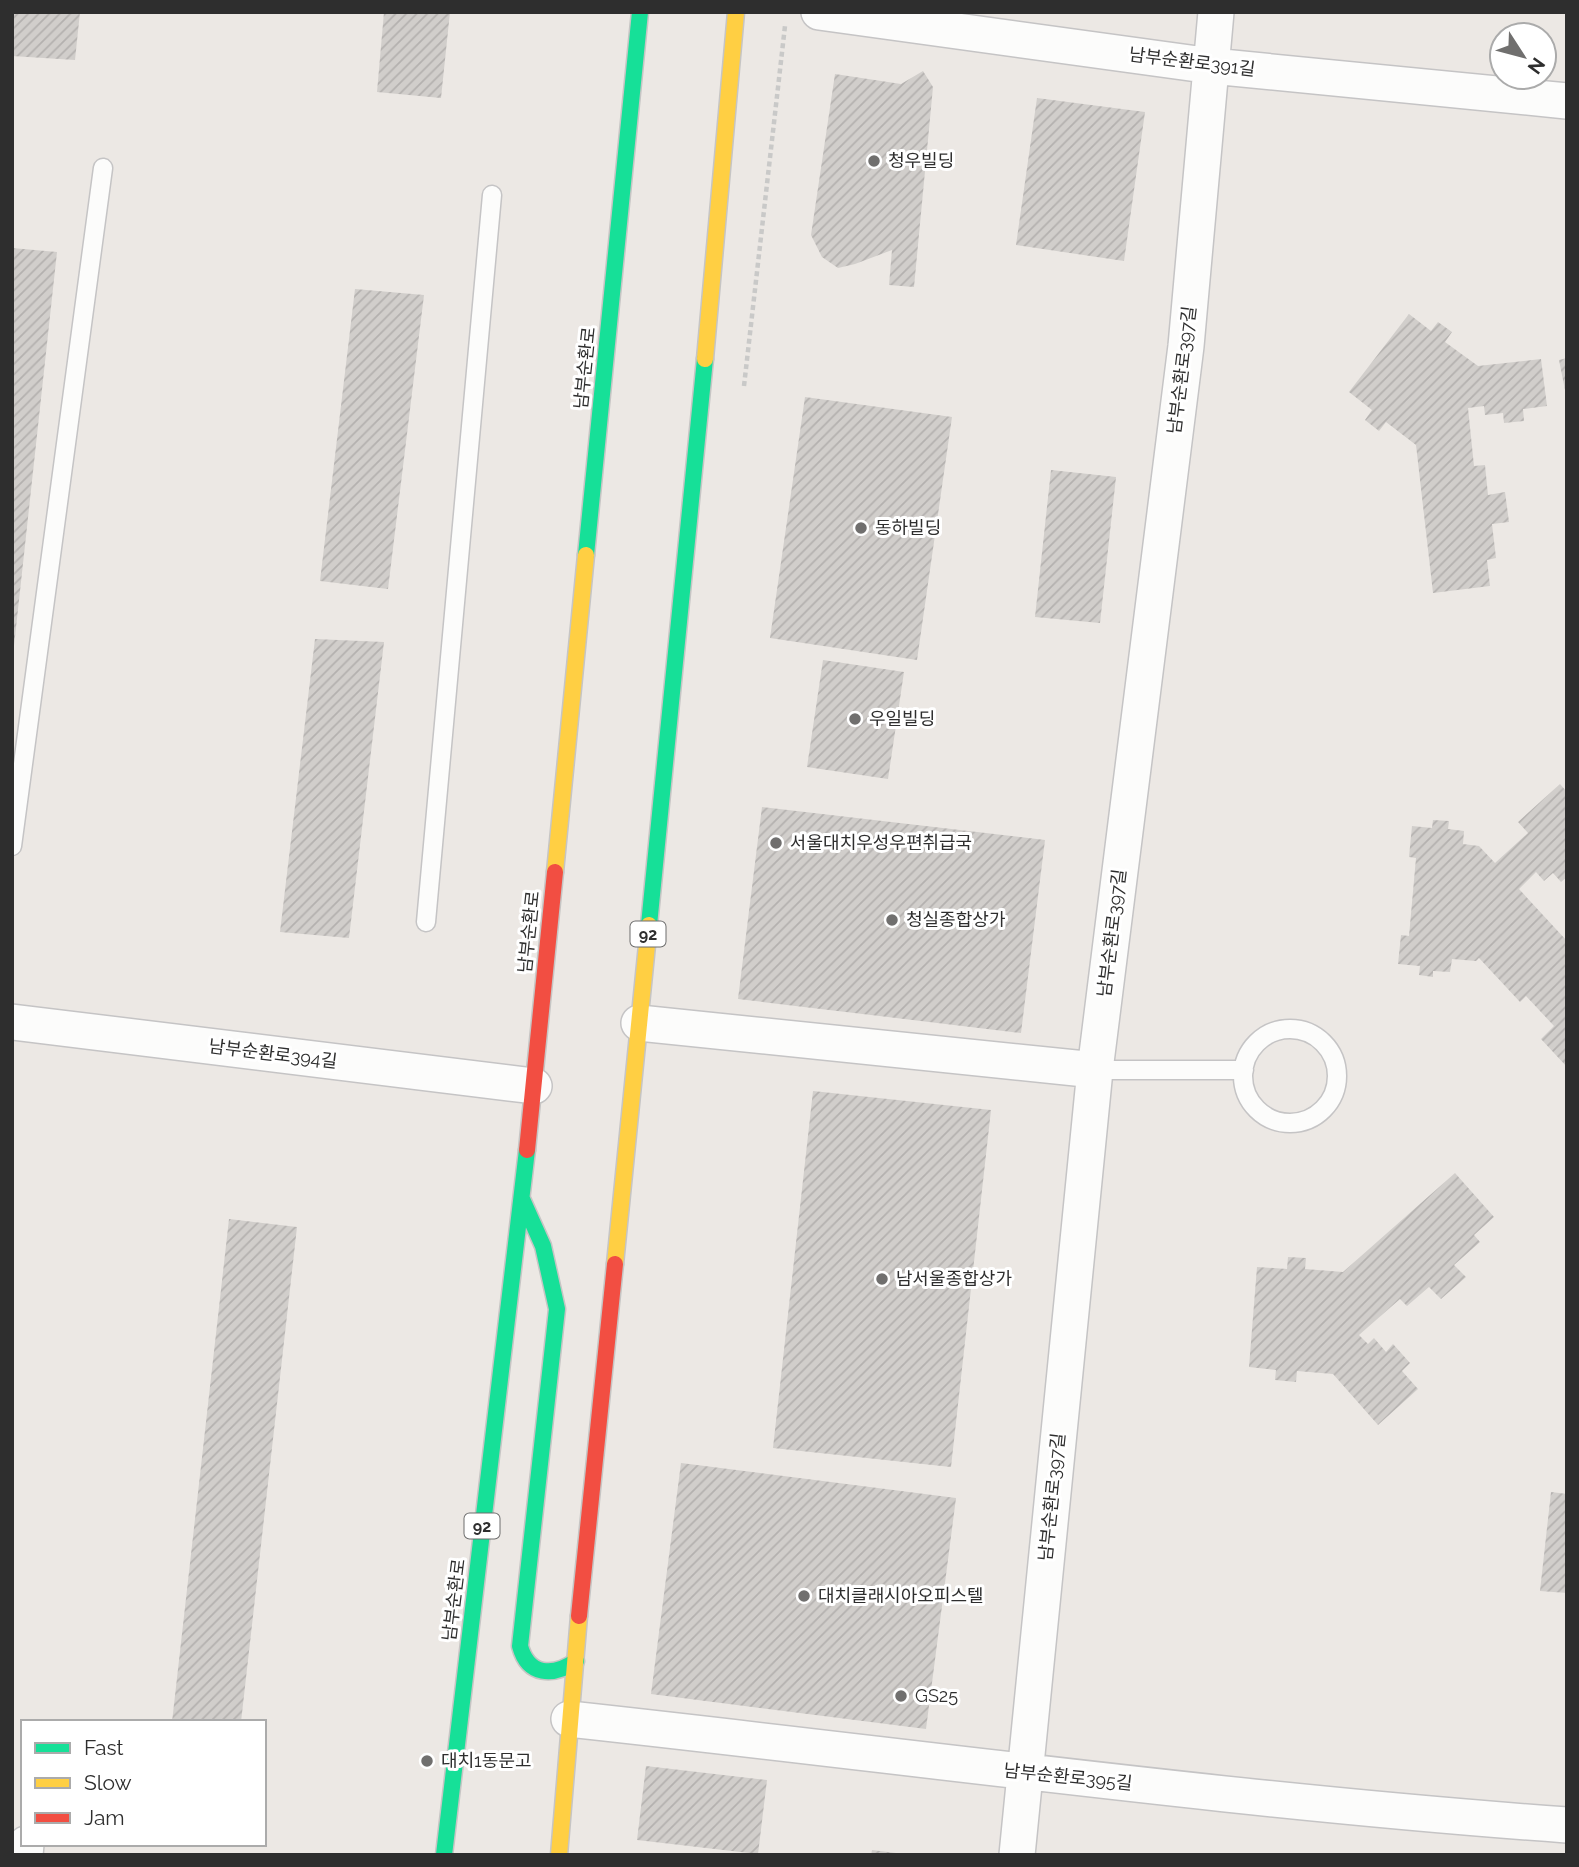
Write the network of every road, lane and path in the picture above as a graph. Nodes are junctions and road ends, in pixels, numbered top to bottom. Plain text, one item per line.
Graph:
1 (640, 12) edge
2 (736, 12) edge
3 (819, 12) edge
4 (1216, 12) edge
5 (1212, 66) junction
6 (1567, 101) edge
7 (103, 168) dead end
8 (492, 194) dead end
9 (12, 846) edge
10 (426, 922) dead end
11 (12, 1022) edge
12 (639, 1023) junction
13 (1094, 1070) junction
14 (1244, 1070) junction
15 (534, 1086) junction
16 (521, 1197) junction
17 (576, 1661) junction
18 (569, 1719) junction
19 (1024, 1772) junction
20 (1567, 1825) edge
21 (444, 1855) edge
22 (559, 1855) edge
23 (1017, 1855) edge

1 - 15 main road, 남부순환로 / 92
2 - 12 main road, 92
3 - 5 street, 남부순환로391길
4 - 5 street, 남부순환로397길
5 - 6 street, 남부순환로391길
5 - 13 street, 남부순환로397길
7 - 9 lane
8 - 10 lane
11 - 15 street, 남부순환로394길
12 - 13 street
12 - 17 main road, 92
13 - 14 lane
13 - 19 street, 남부순환로397길
14 - 14 lane
15 - 16 main road, 남부순환로 / 92
16 - 17 main road
16 - 21 main road, 남부순환로 / 92
17 - 18 main road, 92
18 - 19 street, 남부순환로395길
18 - 22 main road, 92
19 - 20 street, 남부순환로395길
19 - 23 street, 남부순환로397길

